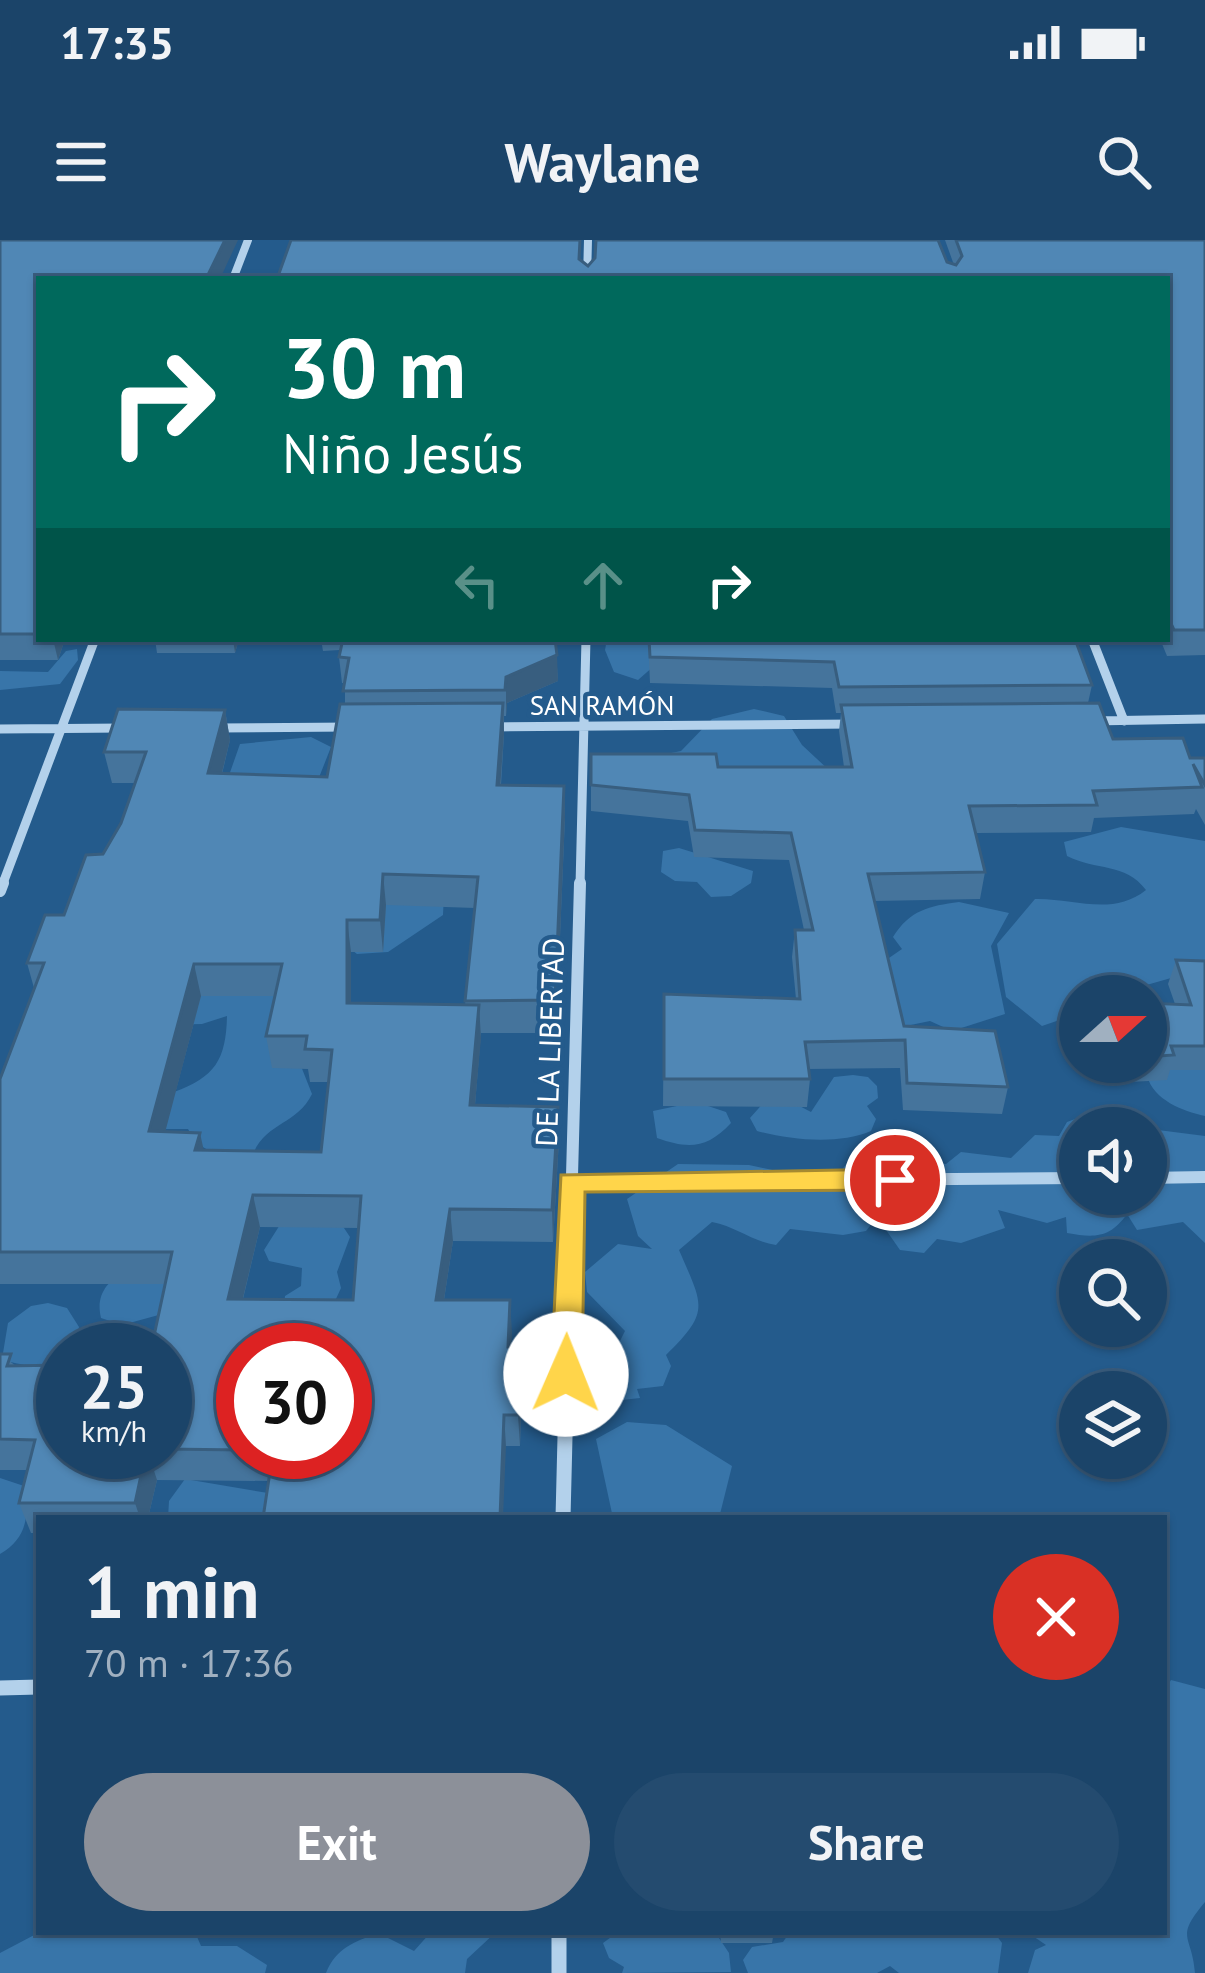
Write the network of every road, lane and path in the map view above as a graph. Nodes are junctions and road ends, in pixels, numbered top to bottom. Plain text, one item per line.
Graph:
1 (248, 240) edge
2 (588, 240) edge
3 (234, 276) edge
4 (587, 276) edge
5 (94, 642) edge
6 (586, 642) edge
7 (1093, 642) edge
8 (1205, 719) edge
9 (1124, 721) junction
10 (1078, 722) edge
11 (867, 724) edge
12 (586, 726) junction
13 (371, 727) edge
14 (467, 727) edge
15 (61, 728) junction
16 (133, 728) edge
17 (204, 728) edge
18 (0, 729) edge
19 (0, 891) edge
20 (1205, 1177) edge
21 (1059, 1178) edge
22 (1167, 1178) edge
23 (571, 1182) junction
24 (562, 1515) edge
25 (36, 1687) edge
26 (0, 1688) edge
27 (559, 1935) edge
28 (559, 1973) edge

1 - 3 street
2 - 4 street
5 - 15 street
6 - 12 street, DE LA LIBERTAD
7 - 9 street
8 - 9 street
9 - 10 street
11 - 12 street, SAN RAMÓN
12 - 14 street, SAN RAMÓN
12 - 23 street, DE LA LIBERTAD
13 - 17 street
15 - 16 street
15 - 18 street
15 - 19 street
20 - 22 street
21 - 23 street
23 - 24 street, DE LA LIBERTAD
25 - 26 street
27 - 28 street

